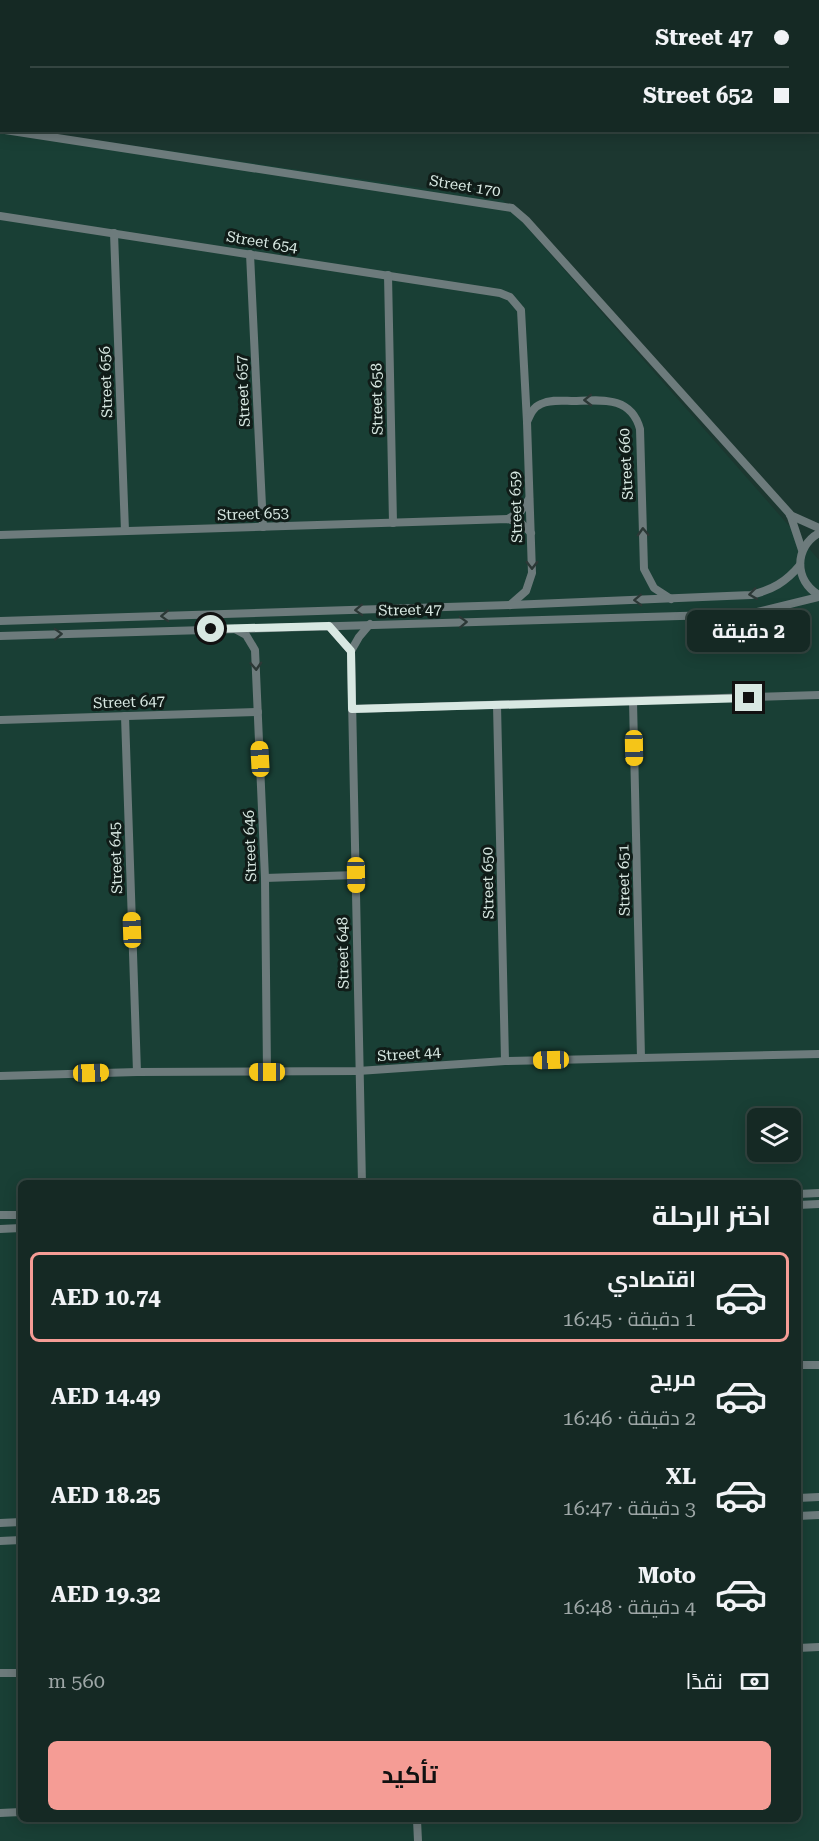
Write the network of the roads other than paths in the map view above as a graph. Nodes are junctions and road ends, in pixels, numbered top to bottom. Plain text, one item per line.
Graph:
1 (30, 132) edge
2 (57, 134) edge
3 (0, 216) edge
4 (114, 233) junction
5 (250, 254) junction
6 (388, 275) junction
7 (525, 397) junction
8 (540, 404) junction
9 (527, 422) junction
10 (529, 499) junction
11 (790, 514) junction
12 (508, 519) junction
13 (393, 523) junction
14 (262, 527) junction
15 (819, 528) edge
16 (124, 531) junction
17 (531, 533) junction
18 (819, 533) edge
19 (0, 535) edge
20 (802, 550) junction
21 (800, 565) junction
22 (819, 596) edge
23 (671, 599) junction
24 (510, 605) junction
25 (0, 621) edge
26 (370, 624) junction
27 (329, 626) junction
28 (234, 628) junction
29 (0, 636) edge
30 (351, 651) junction
31 (819, 695) edge
32 (633, 701) junction
33 (497, 705) junction
34 (352, 709) junction
35 (258, 712) junction
36 (125, 716) junction
37 (0, 720) edge
38 (356, 875) junction
39 (265, 878) junction
40 (819, 1054) edge
41 (641, 1058) junction
42 (506, 1061) junction
43 (358, 1071) junction
44 (137, 1072) junction
45 (267, 1072) junction
46 (0, 1075) edge
47 (362, 1180) edge
48 (819, 1193) edge
49 (801, 1194) edge
50 (801, 1204) edge
51 (819, 1204) edge
52 (0, 1215) edge
53 (18, 1215) edge
54 (18, 1228) edge
55 (0, 1229) edge
56 (801, 1365) edge
57 (819, 1365) edge
58 (819, 1497) edge
59 (801, 1498) edge
60 (819, 1515) edge
61 (801, 1516) edge
62 (18, 1522) edge
63 (0, 1523) edge
64 (18, 1540) edge
65 (0, 1541) edge
66 (819, 1647) edge
67 (801, 1648) edge
68 (18, 1672) edge
69 (0, 1673) edge
70 (18, 1812) edge
71 (0, 1813) edge
72 (417, 1822) edge
73 (418, 1841) edge

1 - 2 street, Street 170
2 - 11 street, Street 170
3 - 4 street, Street 654
4 - 5 street, Street 654
4 - 16 street, Street 656
5 - 6 street, Street 654
5 - 14 street, Street 657
6 - 7 street, Street 654
6 - 13 street, Street 658
7 - 8 street
7 - 9 street, Street 659
8 - 9 street
23 -> 8 street, Street 660
9 - 10 street, Street 659
10 - 12 street
10 - 17 street, Street 659
11 - 15 street, Street 170
11 - 20 street, Street 170
12 - 13 street, Street 653
12 - 17 street
13 - 14 street, Street 653
14 - 16 street, Street 653
16 - 19 street, Street 653
17 -> 24 street, Street 659
18 - 20 street
20 - 21 street
21 - 22 street
21 -> 23 street, Street 47
26 -> 22 street, Street 47
23 -> 24 street, Street 47
24 -> 25 street, Street 47
26 - 27 street, Street 47
26 - 30 street
27 - 28 street, Street 47
27 - 30 street
29 -> 28 street, Street 47
28 -> 35 street, Street 646
30 - 34 street, Street 648
31 - 32 street
32 - 33 street
32 - 41 street, Street 651
33 - 34 street
33 - 42 street, Street 650
34 - 38 street, Street 648
35 - 36 street, Street 647
35 - 39 street, Street 646
36 - 37 street, Street 647
36 - 44 street, Street 645
38 - 39 street
38 - 43 street, Street 648
39 - 45 street, Street 646
40 - 41 street, Street 44
41 - 42 street, Street 44
42 - 43 street, Street 44
43 - 45 street, Street 44
43 - 47 street, Street 648
44 - 45 street, Street 44
44 - 46 street, Street 44
48 - 49 street
50 - 51 street
52 - 53 street
54 - 55 street
56 - 57 street
58 - 59 street
60 - 61 street
62 - 63 street
64 - 65 street
66 - 67 street
68 - 69 street
70 - 71 street
72 - 73 street

